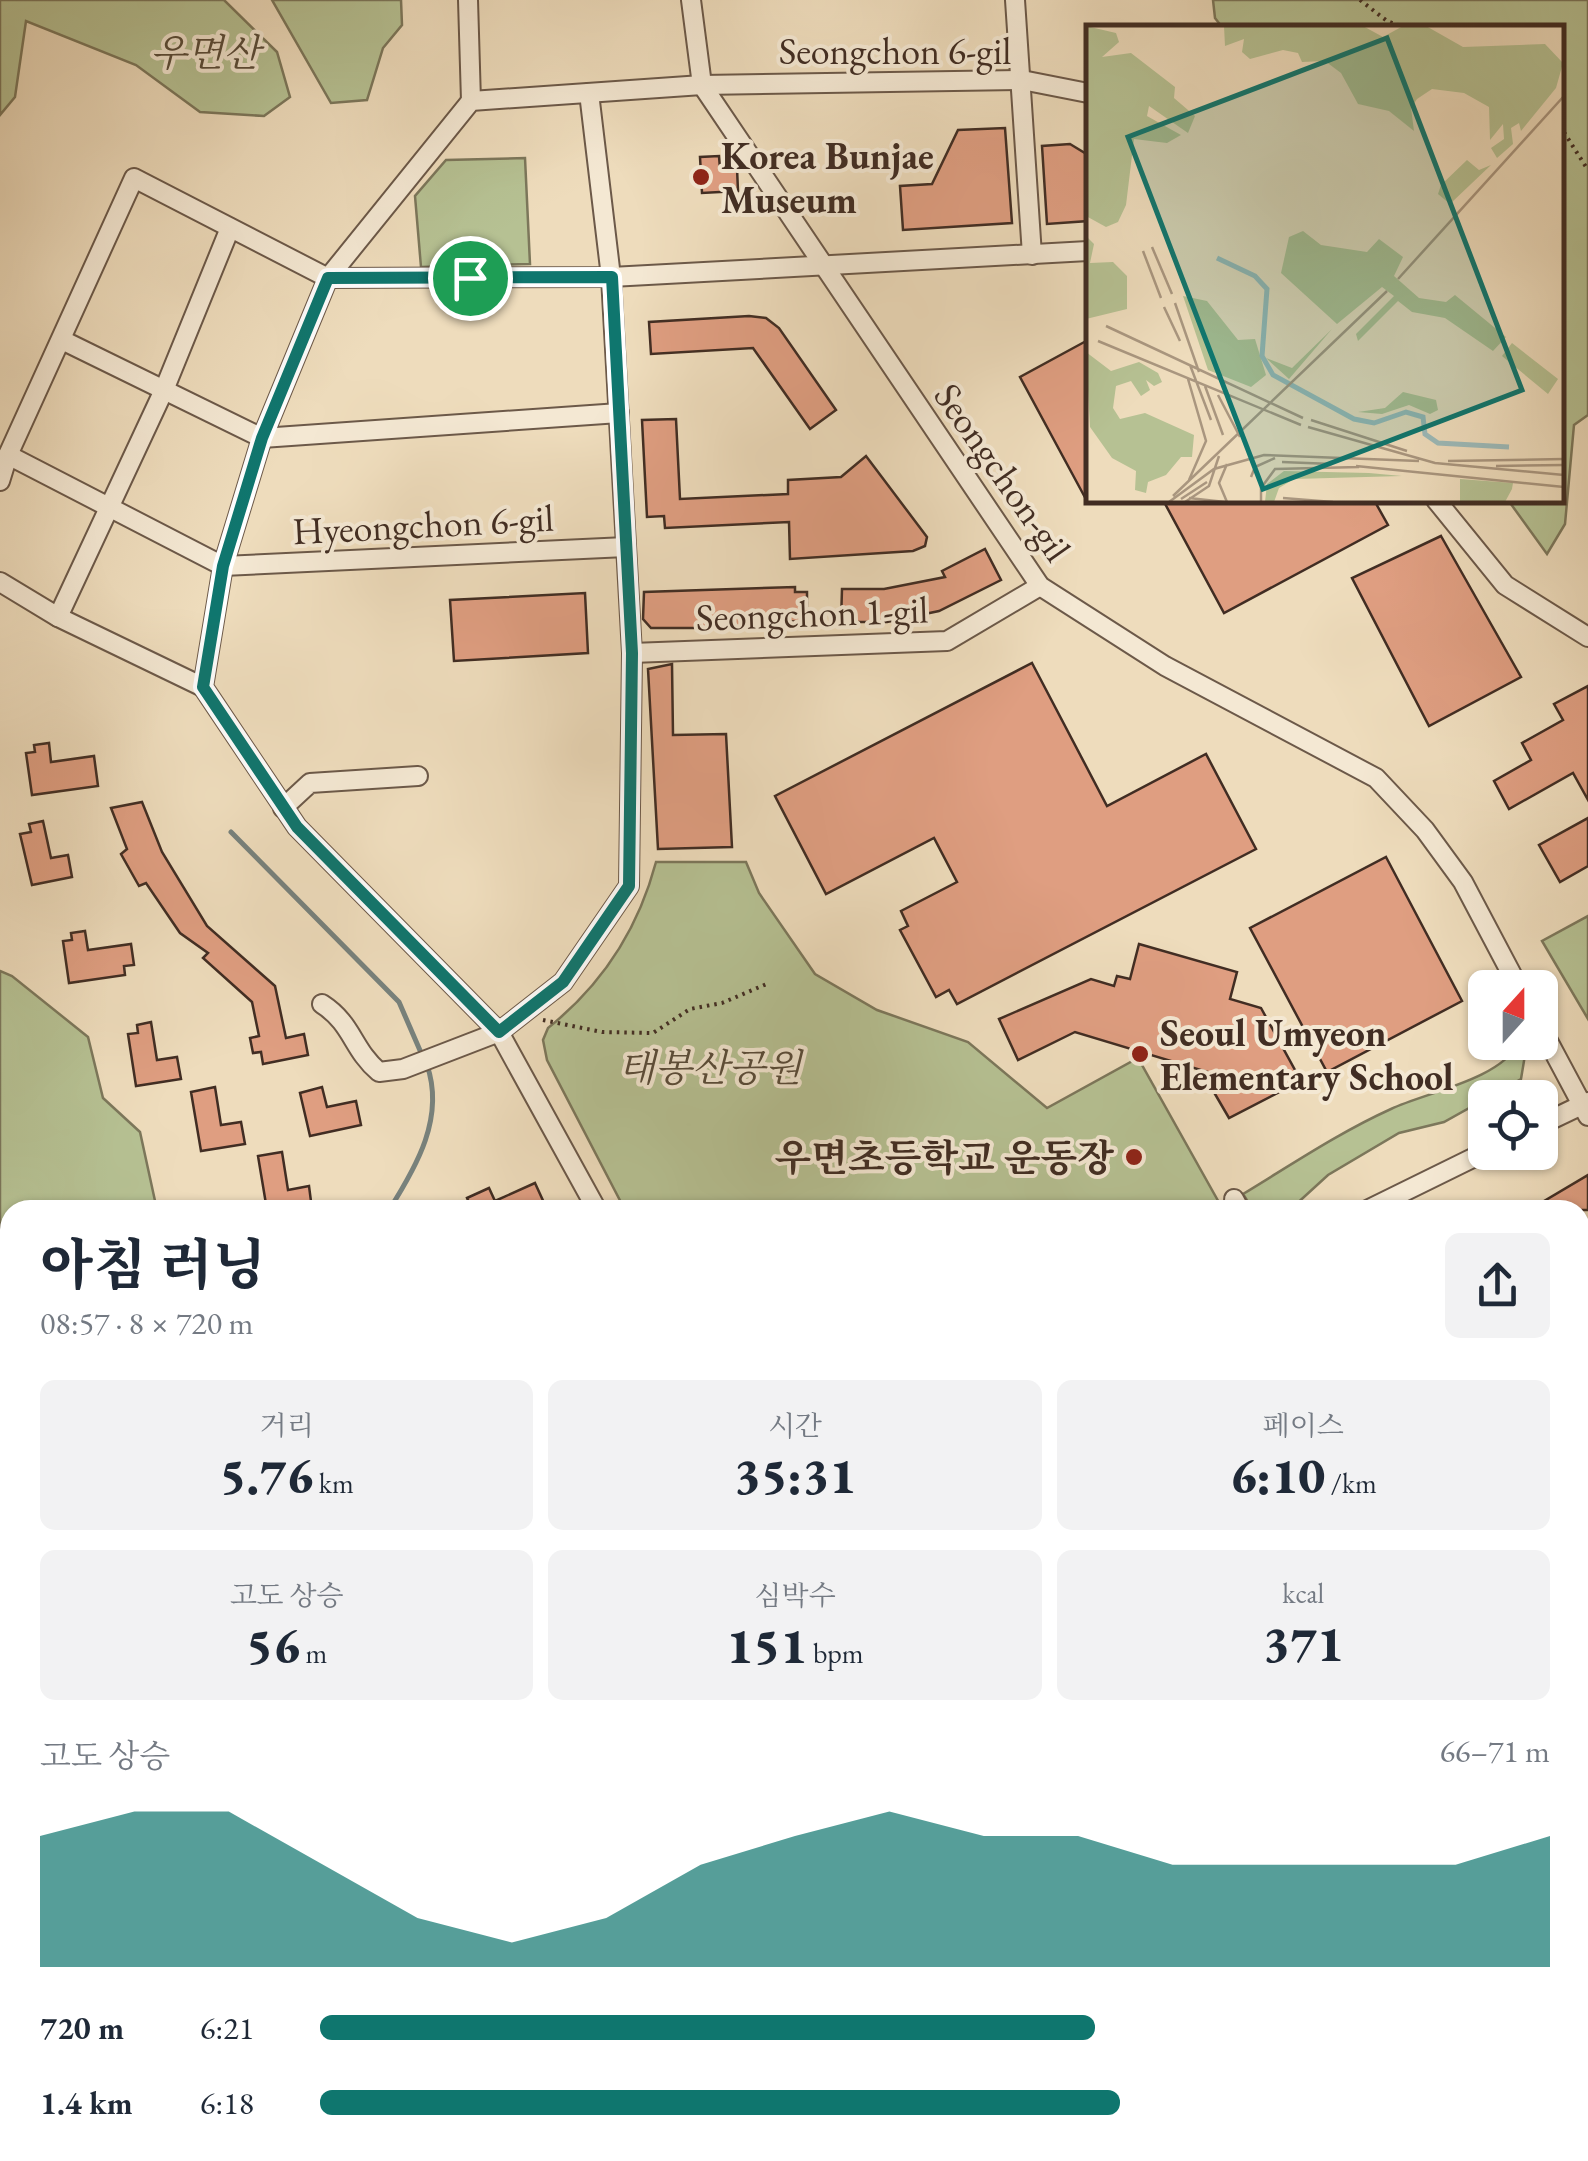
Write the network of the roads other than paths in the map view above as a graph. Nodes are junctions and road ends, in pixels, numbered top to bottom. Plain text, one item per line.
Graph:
1 (468, 0) edge
2 (691, 0) edge
3 (1015, 0) edge
4 (1022, 80) junction
5 (702, 85) junction
6 (589, 93) junction
7 (1086, 93) edge
8 (471, 101) junction
9 (230, 228) junction
10 (1086, 251) edge
11 (1032, 255) junction
12 (822, 267) junction
13 (612, 277) junction
14 (328, 278) junction
15 (62, 340) junction
16 (164, 390) junction
17 (619, 413) junction
18 (262, 438) junction
19 (8, 455) junction
20 (0, 481) edge
21 (1438, 502) edge
22 (110, 508) junction
23 (626, 547) junction
24 (223, 566) junction
25 (0, 582) edge
26 (1040, 586) junction
27 (58, 617) junction
28 (1588, 636) edge
29 (632, 653) junction
30 (203, 687) junction
31 (418, 776) dead end
32 (284, 808) junction
33 (1509, 970) edge
34 (322, 1004) dead end
35 (499, 1032) junction
36 (1558, 1058) edge
37 (1586, 1107) edge
38 (1558, 1119) edge
39 (1468, 1162) edge
40 (587, 1200) edge
41 (1403, 1200) edge

1 - 8 street
2 - 5 street, Seongchon-gil
3 - 4 street
4 - 5 street, Seongchon 6-gil
4 - 7 street, Seongchon 6-gil
4 - 11 street
5 - 6 street, Seongchon 6-gil
5 - 12 street, Seongchon-gil
6 - 8 street, Seongchon 6-gil
6 - 13 street
8 - 14 street
9 - 14 street
9 - 15 street
9 - 16 street
10 - 11 street
11 - 12 street
12 - 13 street
12 - 26 street, Seongchon-gil
13 - 14 street
13 - 17 street
14 - 18 street
15 - 16 street
15 - 19 street
16 - 18 street
16 - 22 street
17 - 18 street
17 - 23 street
18 - 24 street
19 - 20 street
19 - 22 street
21 - 28 street
22 - 24 street
22 - 27 street
23 - 24 street, Hyeongchon 6-gil
23 - 29 street
24 - 30 street
25 - 27 street
26 - 29 street, Seongchon 1-gil
26 - 33 street, Seongchon-gil
27 - 30 street
29 - 35 street
30 - 32 street
31 - 32 street
32 - 35 street
34 - 35 street
35 - 40 street
36 - 37 street
37 - 38 street
39 - 41 street

